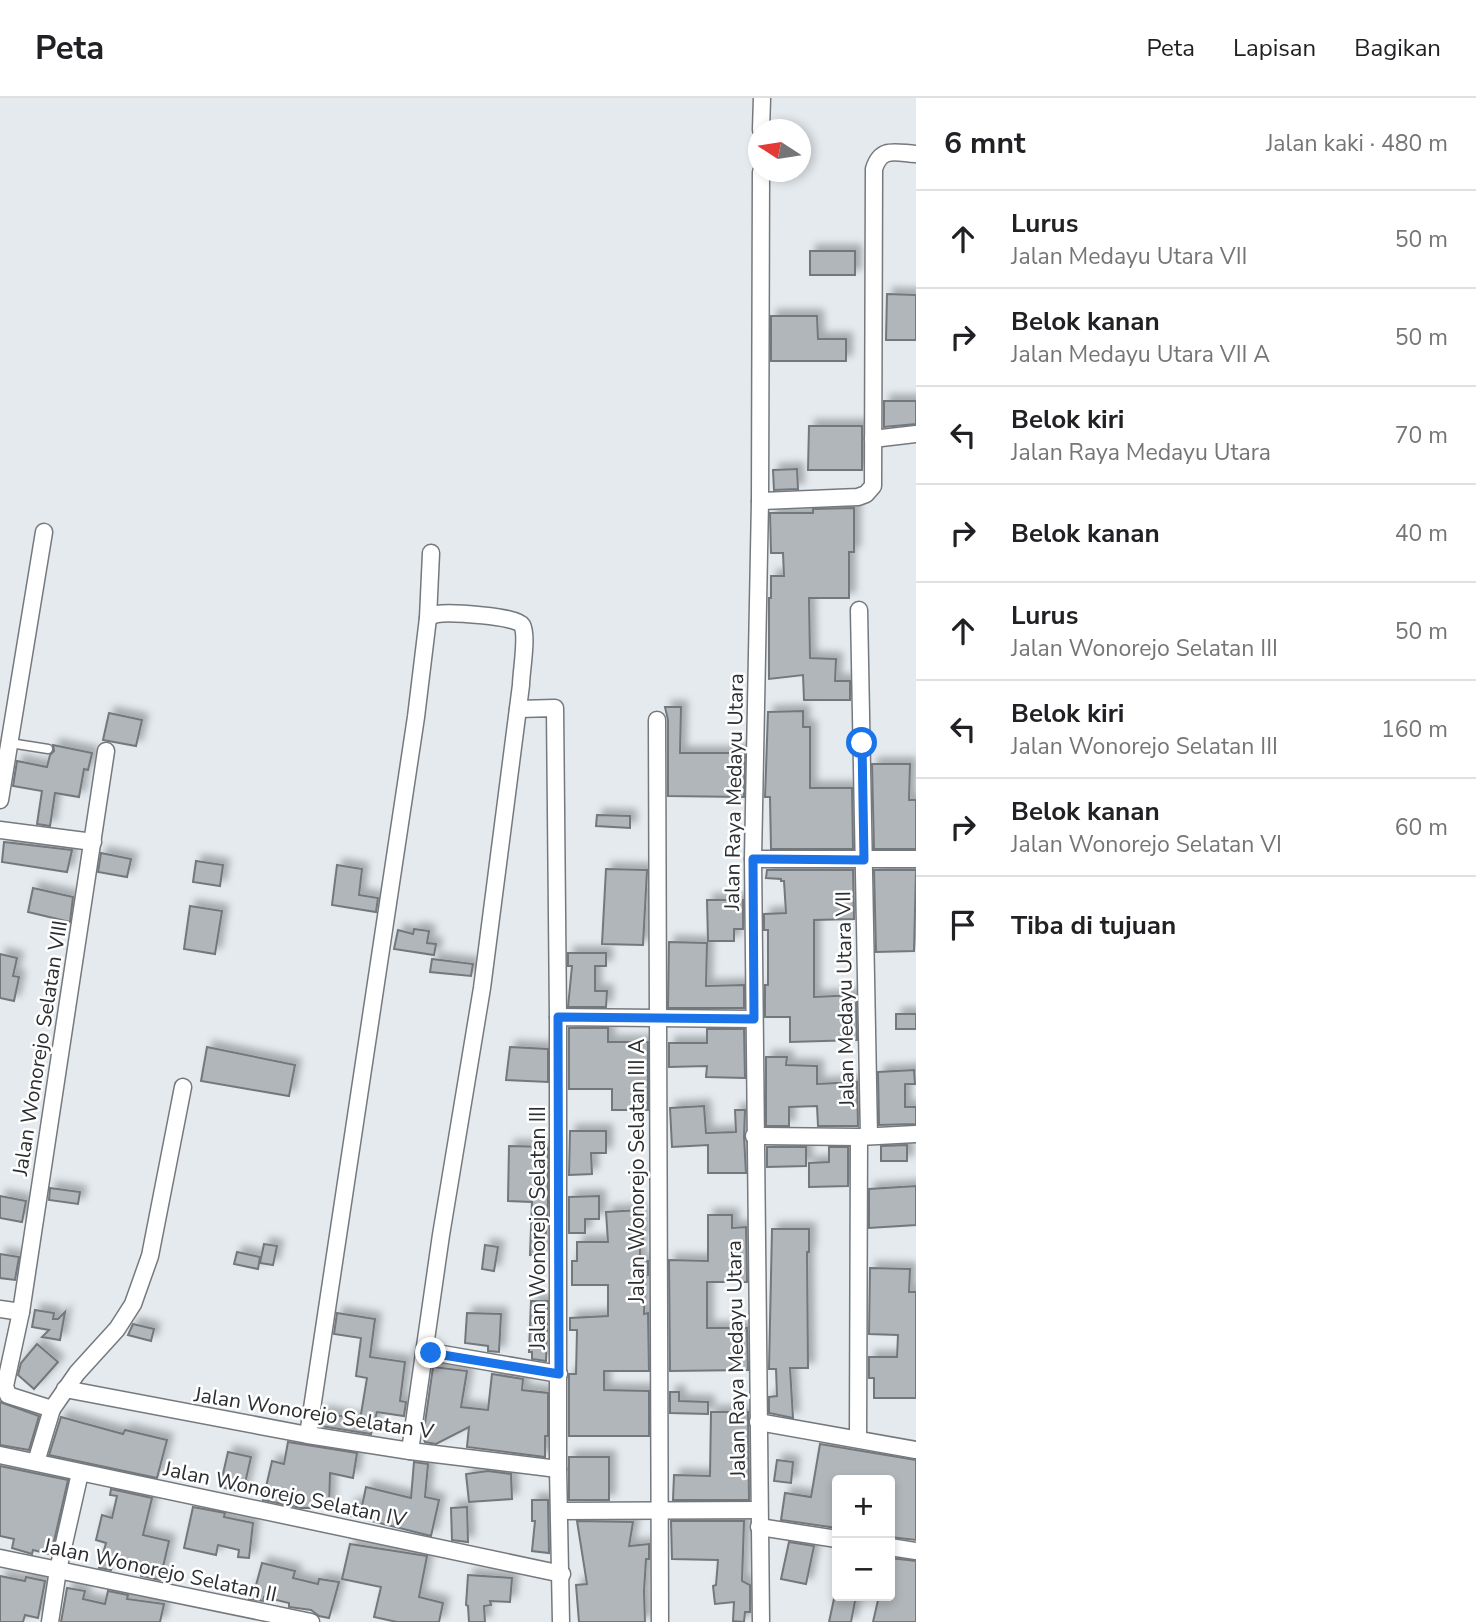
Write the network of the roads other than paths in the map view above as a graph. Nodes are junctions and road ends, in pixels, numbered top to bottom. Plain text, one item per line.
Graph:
1 (762, 98) edge
2 (761, 119) edge
3 (916, 153) edge
4 (761, 182) edge
5 (916, 435) edge
6 (873, 439) junction
7 (760, 500) junction
8 (44, 532) dead end
9 (431, 553) dead end
10 (859, 610) dead end
11 (428, 618) junction
12 (518, 709) junction
13 (657, 720) dead end
14 (10, 743) junction
15 (48, 749) dead end
16 (106, 751) dead end
17 (0, 800) edge
18 (0, 830) edge
19 (93, 842) junction
20 (753, 859) junction
21 (916, 859) edge
22 (864, 860) junction
23 (558, 1017) junction
24 (657, 1018) junction
25 (754, 1019) junction
26 (183, 1087) dead end
27 (916, 1134) edge
28 (754, 1136) junction
29 (864, 1136) junction
30 (0, 1309) edge
31 (21, 1312) junction
32 (425, 1351) junction
33 (559, 1374) junction
34 (5, 1383) edge
35 (65, 1389) junction
36 (52, 1409) junction
37 (758, 1422) junction
38 (308, 1435) junction
39 (858, 1439) junction
40 (916, 1450) edge
41 (410, 1451) junction
42 (0, 1455) edge
43 (36, 1462) junction
44 (558, 1469) junction
45 (80, 1473) junction
46 (659, 1510) junction
47 (759, 1510) junction
48 (560, 1511) junction
49 (759, 1527) junction
50 (832, 1538) edge
51 (895, 1547) edge
52 (916, 1551) edge
53 (0, 1558) edge
54 (58, 1570) junction
55 (562, 1574) junction
56 (50, 1622) edge
57 (311, 1622) edge
58 (561, 1622) edge
59 (660, 1622) edge
60 (761, 1622) edge

1 - 2 street
3 - 6 street
4 - 7 street, Jalan Raya Medayu Utara
5 - 6 street
6 - 7 street
7 - 20 street, Jalan Raya Medayu Utara
8 - 14 street
9 - 11 street
10 - 22 street, Jalan Medayu Utara VII
11 - 12 street
11 - 38 street
12 - 23 street, Jalan Wonorejo Selatan III
12 - 32 street
13 - 24 street, Jalan Wonorejo Selatan III A
14 - 15 lane
14 - 17 street
16 - 19 street, Jalan Wonorejo Selatan VIII
18 - 19 street
19 - 31 street, Jalan Wonorejo Selatan VIII
20 - 22 street
20 - 25 street, Jalan Raya Medayu Utara
21 - 22 street
22 - 29 street, Jalan Medayu Utara VII
23 - 24 street
23 - 33 street, Jalan Wonorejo Selatan III
24 - 25 street
24 - 46 street, Jalan Wonorejo Selatan III A
25 - 28 street, Jalan Raya Medayu Utara
26 - 35 street
27 - 29 street, Jalan Medayu Utara VII
28 - 29 street, Jalan Medayu Utara VII
28 - 37 street, Jalan Raya Medayu Utara
29 - 39 street, Jalan Medayu Utara VII
30 - 31 street
31 - 34 street
32 - 33 street
32 - 41 street
33 - 44 street, Jalan Wonorejo Selatan III
34 - 36 street
35 - 36 street
35 - 38 street, Jalan Wonorejo Selatan V
36 - 43 street
37 - 39 street
37 - 47 street, Jalan Raya Medayu Utara
38 - 41 street, Jalan Wonorejo Selatan V
39 - 40 street
41 - 44 street, Jalan Wonorejo Selatan V
42 - 43 street, Jalan Wonorejo Selatan IV
43 - 45 street, Jalan Wonorejo Selatan IV
44 - 48 street, Jalan Wonorejo Selatan III
45 - 54 street
45 - 55 street, Jalan Wonorejo Selatan IV
46 - 47 street
46 - 48 street
46 - 59 street, Jalan Wonorejo Selatan III A
47 - 49 street, Jalan Raya Medayu Utara
48 - 55 street, Jalan Wonorejo Selatan III
49 - 50 street
49 - 60 street, Jalan Raya Medayu Utara
51 - 52 street
53 - 54 street, Jalan Wonorejo Selatan II
54 - 56 street
54 - 57 street, Jalan Wonorejo Selatan II
55 - 58 street, Jalan Wonorejo Selatan III

